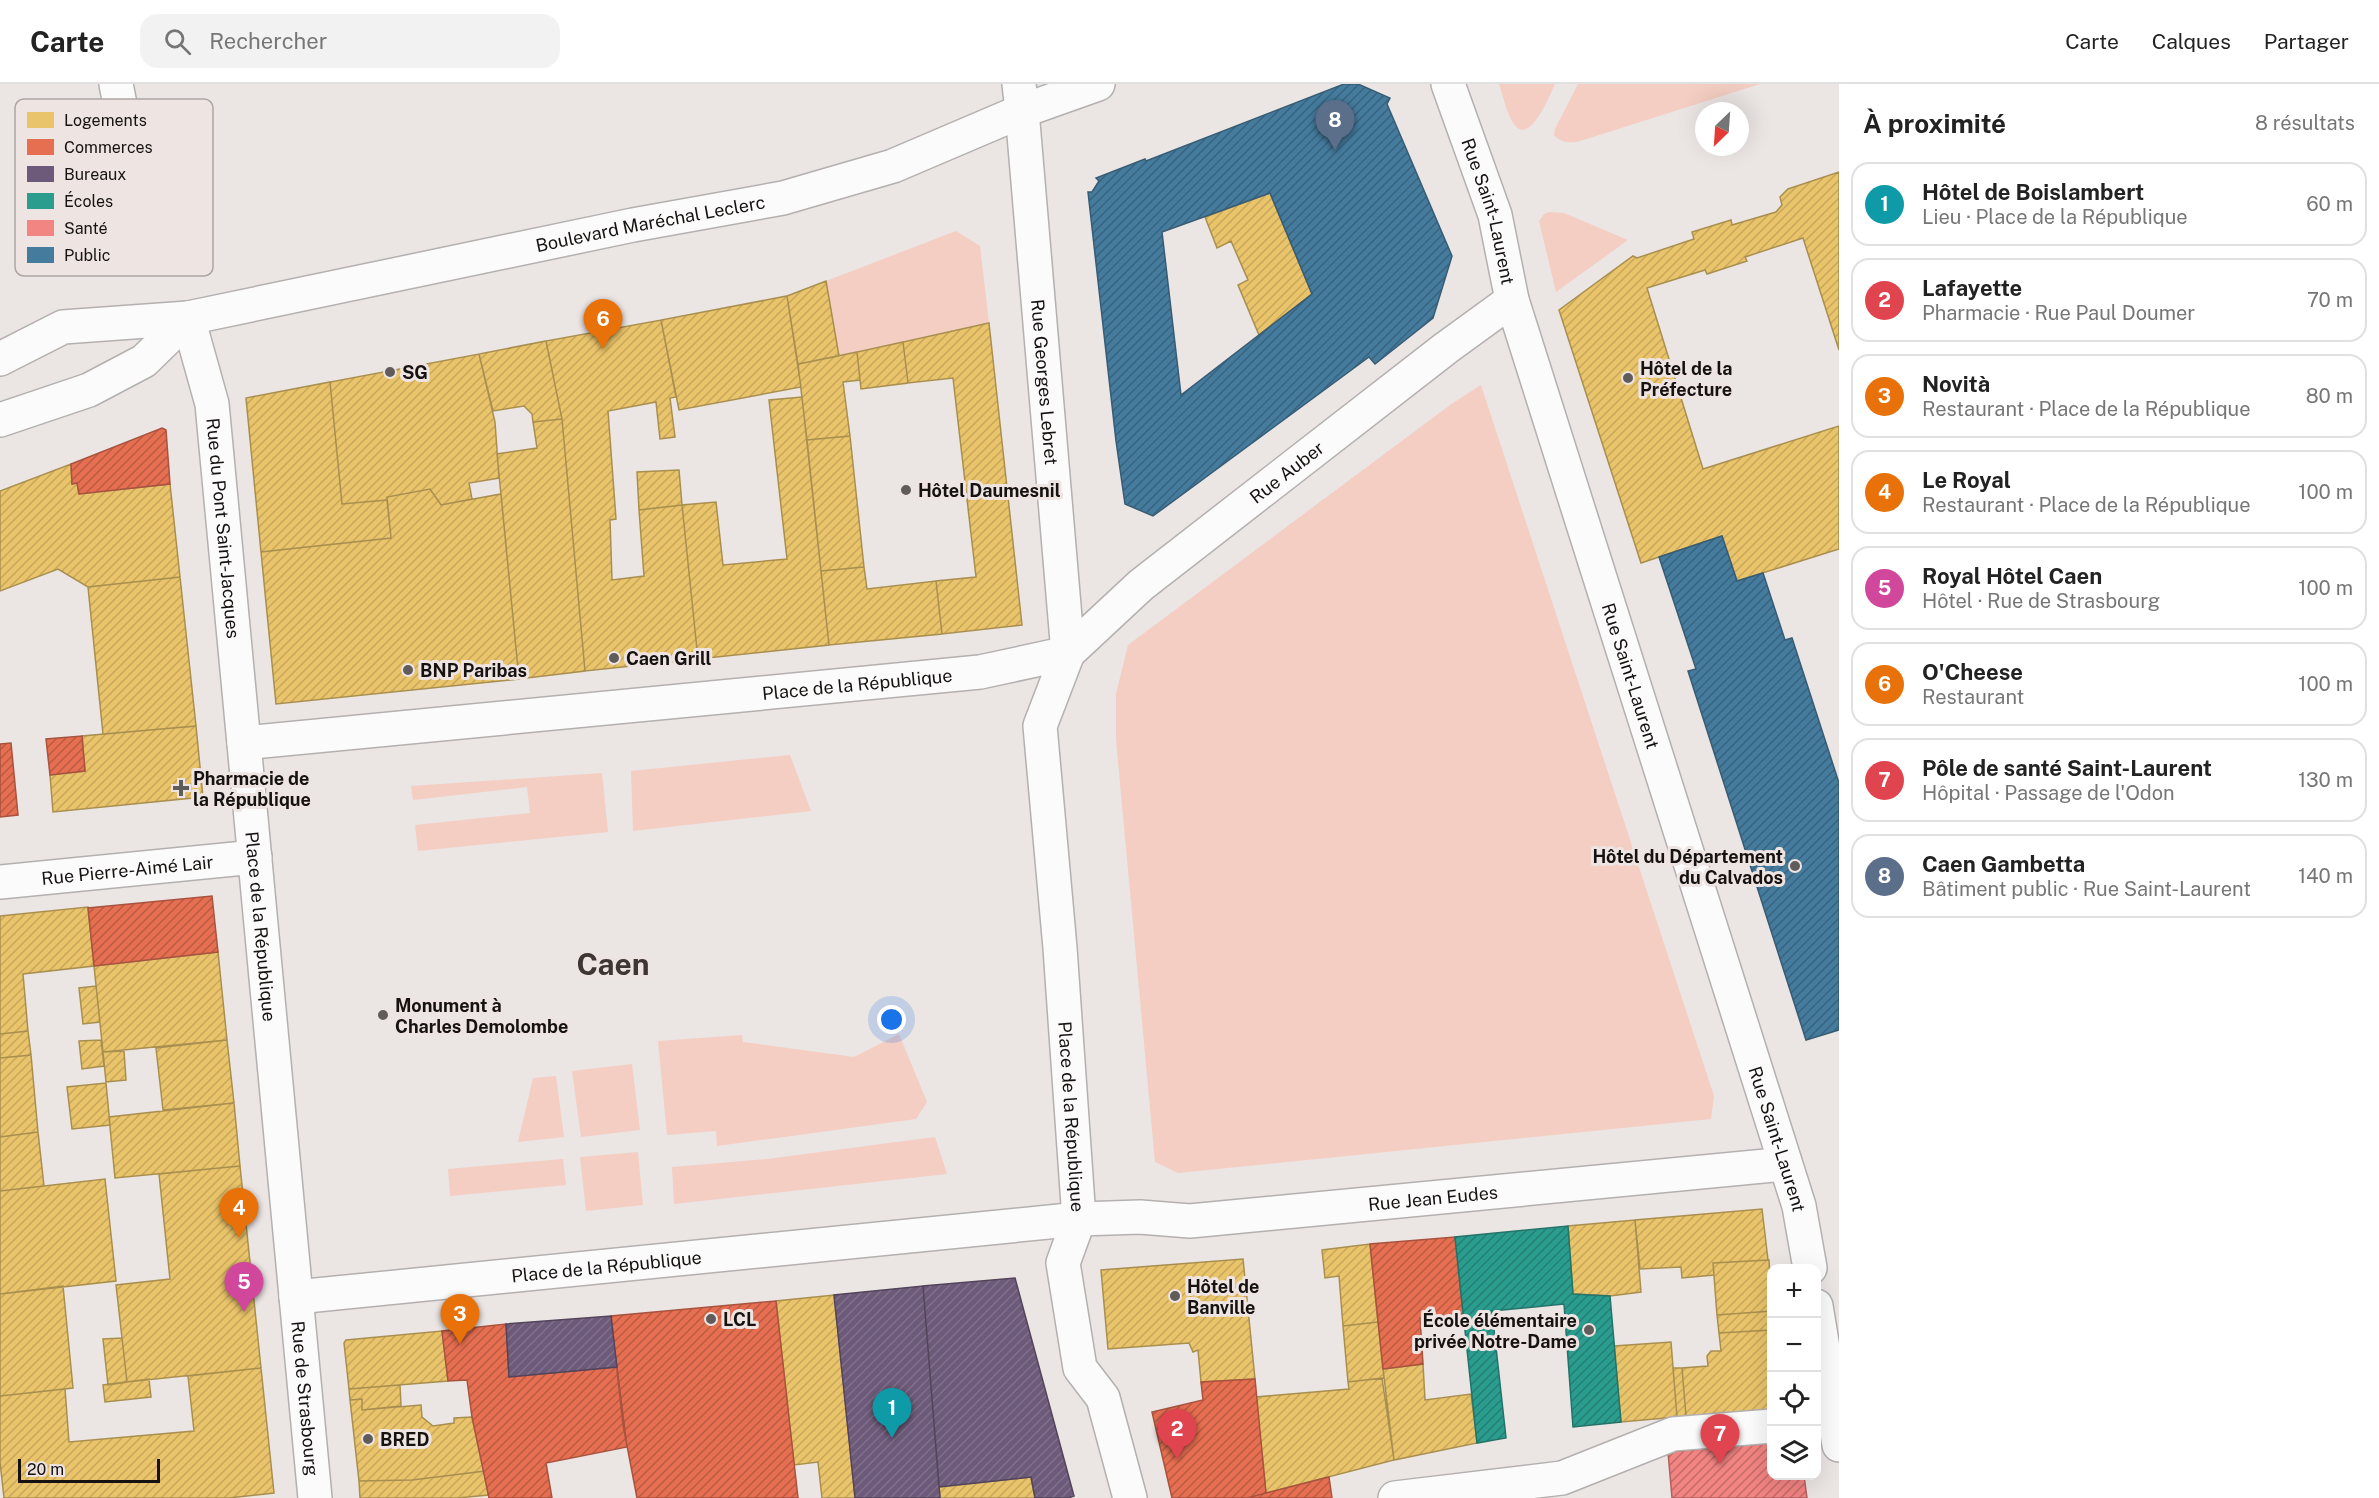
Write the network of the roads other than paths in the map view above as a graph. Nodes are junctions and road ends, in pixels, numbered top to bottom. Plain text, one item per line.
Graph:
1 (116, 84) edge
2 (1098, 84) edge
3 (1448, 84) edge
4 (1021, 98) edge
5 (119, 99) edge
6 (1512, 300) junction
7 (188, 318) junction
8 (0, 360) edge
9 (0, 420) edge
10 (1068, 653) junction
11 (244, 743) junction
12 (254, 843) junction
13 (0, 882) edge
14 (1785, 1164) junction
15 (1079, 1219) junction
16 (1809, 1264) edge
17 (296, 1297) junction
18 (1818, 1318) edge
19 (1767, 1426) edge
20 (1833, 1429) edge
21 (315, 1498) edge
22 (1130, 1498) edge
23 (1395, 1498) edge

1 - 5 street
2 - 4 street, Boulevard Maréchal Leclerc
3 - 6 street, Rue Saint-Laurent
4 - 7 street, Boulevard Maréchal Leclerc
4 - 10 street, Rue Georges Lebret
6 - 10 street, Rue Auber
6 - 14 street, Rue Saint-Laurent
7 - 8 street, Boulevard Maréchal Leclerc
7 - 9 street
7 - 11 street, Rue du Pont Saint-Jacques
10 - 11 street, Place de la République
10 - 15 street, Place de la République
11 - 12 street, Place de la République
12 - 13 street, Rue Pierre-Aimé Lair
12 - 17 street, Place de la République
14 - 15 street, Rue Jean Eudes
14 - 16 street, Rue Saint-Laurent
15 - 17 street, Place de la République
15 - 22 street
17 - 21 street, Rue de Strasbourg
18 - 20 street
19 - 23 street

